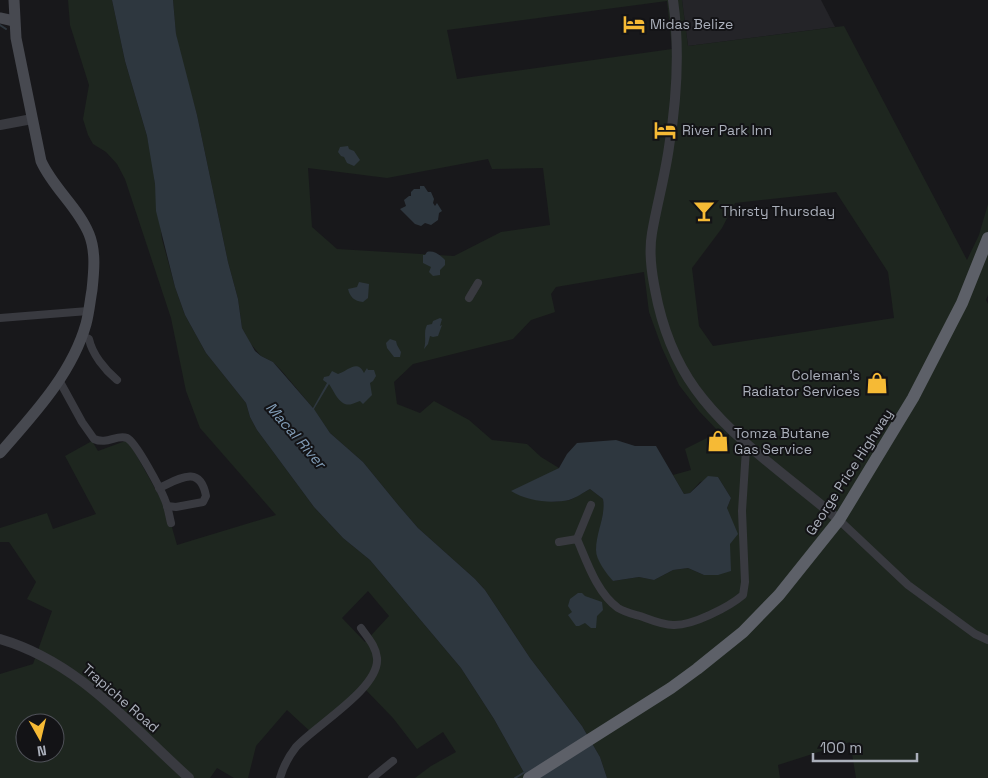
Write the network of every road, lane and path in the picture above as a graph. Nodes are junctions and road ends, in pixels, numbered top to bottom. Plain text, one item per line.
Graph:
1 (14, 0) edge
2 (673, 0) edge
3 (0, 12) edge
4 (0, 18) edge
5 (14, 18) junction
6 (32, 119) junction
7 (0, 125) edge
8 (988, 238) edge
9 (478, 283) dead end
10 (469, 298) dead end
11 (88, 311) junction
12 (0, 318) edge
13 (82, 336) junction
14 (59, 380) junction
15 (117, 380) dead end
16 (749, 445) junction
17 (2, 449) edge
18 (159, 488) junction
19 (591, 505) dead end
20 (167, 506) junction
21 (838, 520) junction
22 (171, 523) dead end
23 (578, 539) junction
24 (559, 542) dead end
25 (361, 628) dead end
26 (0, 639) edge
27 (988, 640) edge
28 (392, 761) dead end
29 (189, 778) edge
30 (280, 778) edge
31 (372, 778) edge
32 (529, 778) edge

1 - 5 main road
2 - 16 street
3 - 5 main road
4 - 5 main road
5 - 6 main road
6 - 7 street
6 - 11 main road
8 - 21 highway, George Price Highway
9 - 10 street
11 - 12 street
11 - 13 main road
13 - 14 main road
13 - 15 street
14 - 17 main road
14 - 18 street
16 - 21 street
16 - 23 street
18 - 20 street
18 - 20 street
19 - 23 street
20 - 22 street
21 - 27 street
21 - 32 highway, George Price Highway
23 - 24 street
25 - 30 street
26 - 29 street, Trapiche Road
28 - 31 street

